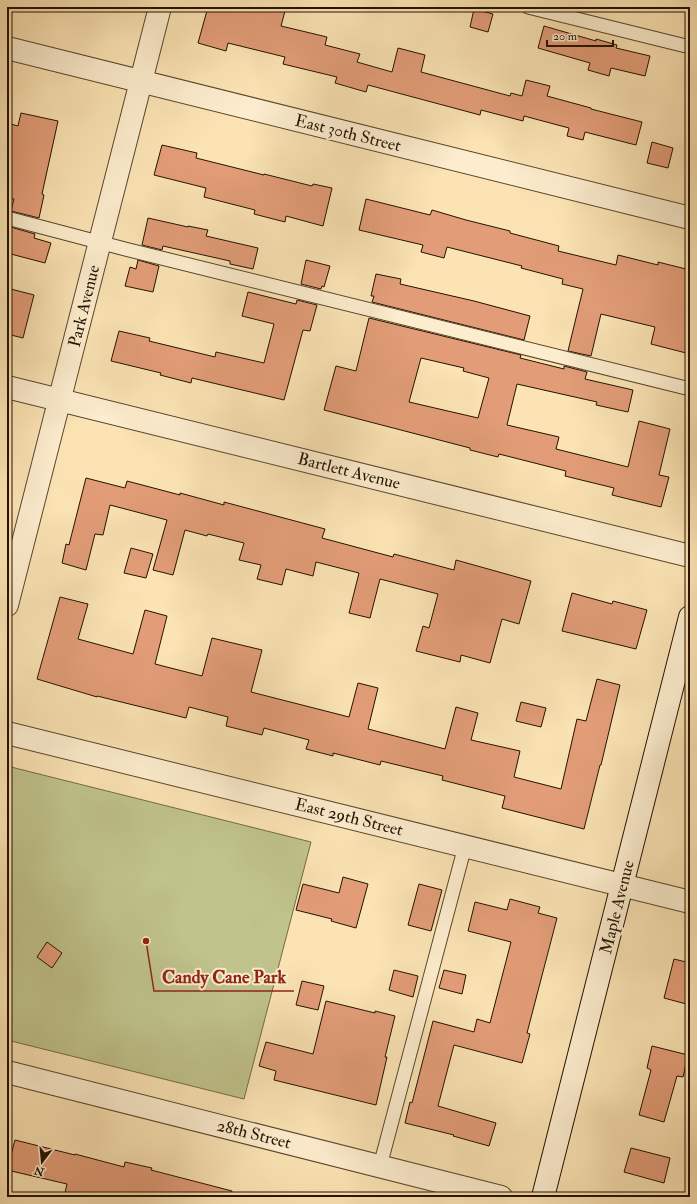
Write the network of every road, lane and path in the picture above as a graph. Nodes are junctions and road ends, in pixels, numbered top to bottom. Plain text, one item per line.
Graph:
1 (160, 7) edge
2 (528, 7) edge
3 (690, 47) edge
4 (7, 48) edge
5 (141, 81) junction
6 (7, 218) edge
7 (690, 218) edge
8 (100, 243) junction
9 (7, 387) edge
10 (690, 389) edge
11 (60, 400) junction
12 (690, 556) edge
13 (7, 604) edge
14 (690, 617) edge
15 (7, 733) edge
16 (465, 846) junction
17 (622, 886) junction
18 (690, 902) edge
19 (7, 1072) edge
20 (380, 1166) junction
21 (501, 1197) edge
22 (543, 1197) edge

1 - 5 street, Park Avenue
2 - 3 lane
4 - 5 street, East 30th Street
5 - 7 street, East 30th Street
5 - 8 street, Park Avenue
6 - 8 lane
8 - 10 lane
8 - 11 street, Park Avenue
9 - 11 street, Bartlett Avenue
11 - 12 street, Bartlett Avenue
11 - 13 street, Park Avenue
14 - 17 street, Maple Avenue
15 - 16 street, East 29th Street
16 - 17 street, East 29th Street
16 - 20 lane
17 - 18 street, East 29th Street
17 - 22 street, Maple Avenue
19 - 20 street, 28th Street
20 - 21 street, 28th Street

